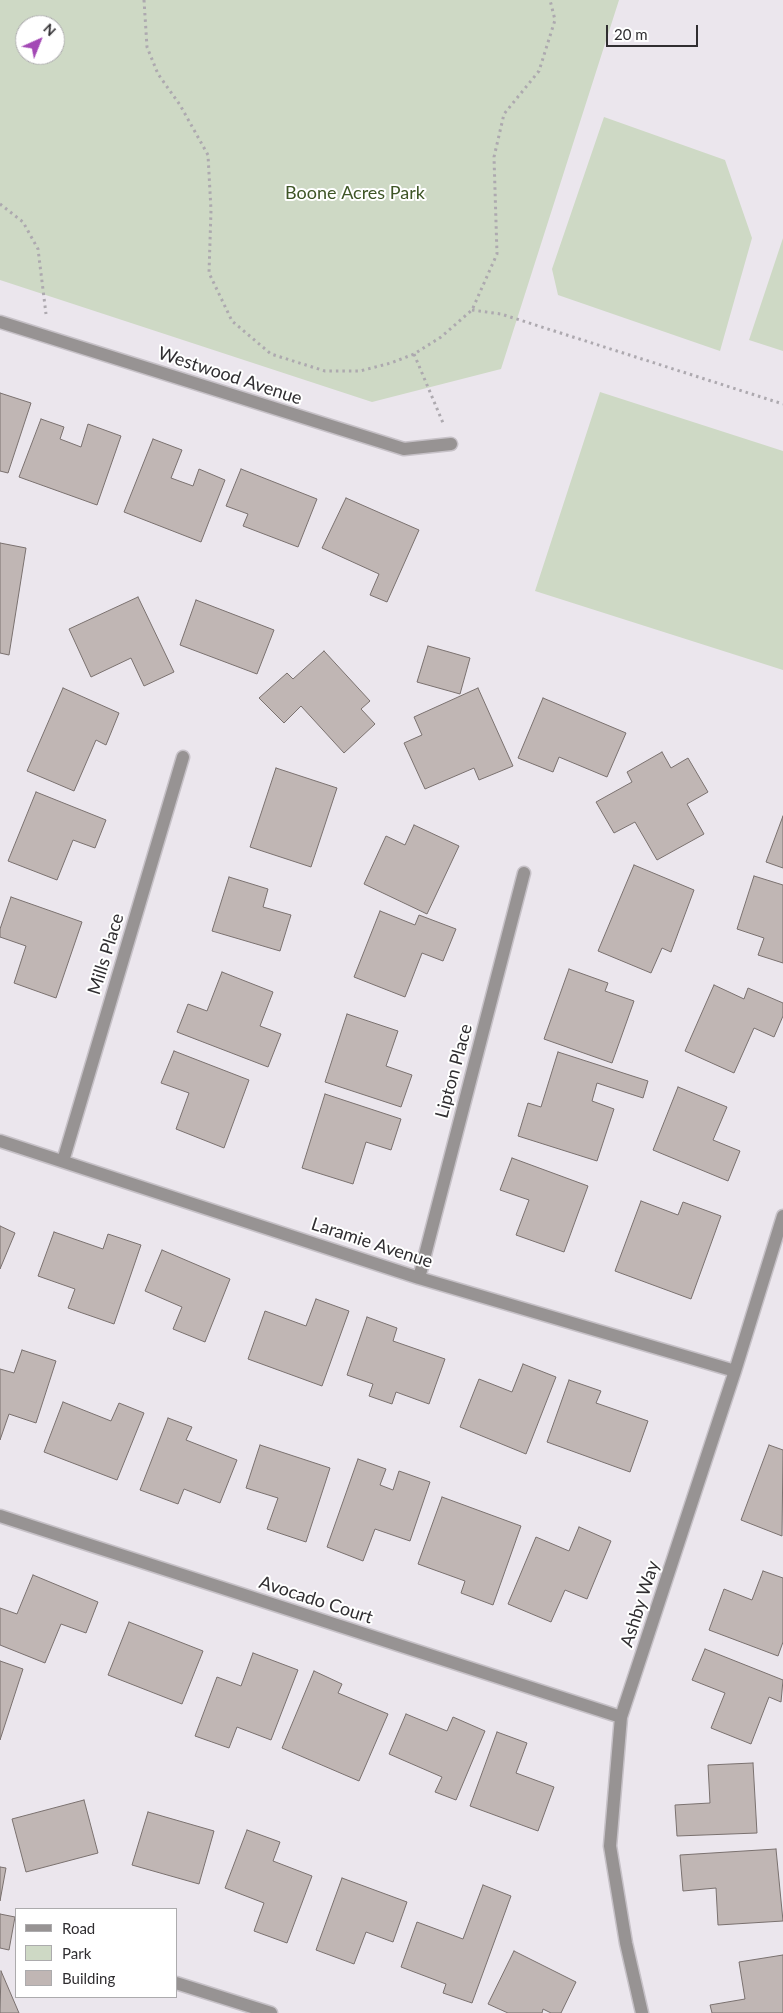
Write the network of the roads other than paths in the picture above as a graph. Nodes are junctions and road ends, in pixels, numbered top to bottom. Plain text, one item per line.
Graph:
1 (0, 322) edge
2 (451, 444) road end
3 (183, 757) dead end
4 (524, 873) dead end
5 (0, 1141) edge
6 (63, 1161) junction
7 (783, 1216) edge
8 (419, 1278) junction
9 (735, 1371) junction
10 (0, 1516) edge
11 (621, 1717) junction
12 (178, 1984) edge
13 (271, 2013) edge
14 (642, 2013) edge

1 - 2 street, Westwood Avenue
3 - 6 street, Mills Place
4 - 8 street, Lipton Place
5 - 6 street, Laramie Avenue
6 - 8 street, Laramie Avenue
7 - 9 street, Ashby Way
8 - 9 street, Laramie Avenue
9 - 11 street, Ashby Way
10 - 11 street, Avocado Court
11 - 14 street, Ashby Way
12 - 13 street

